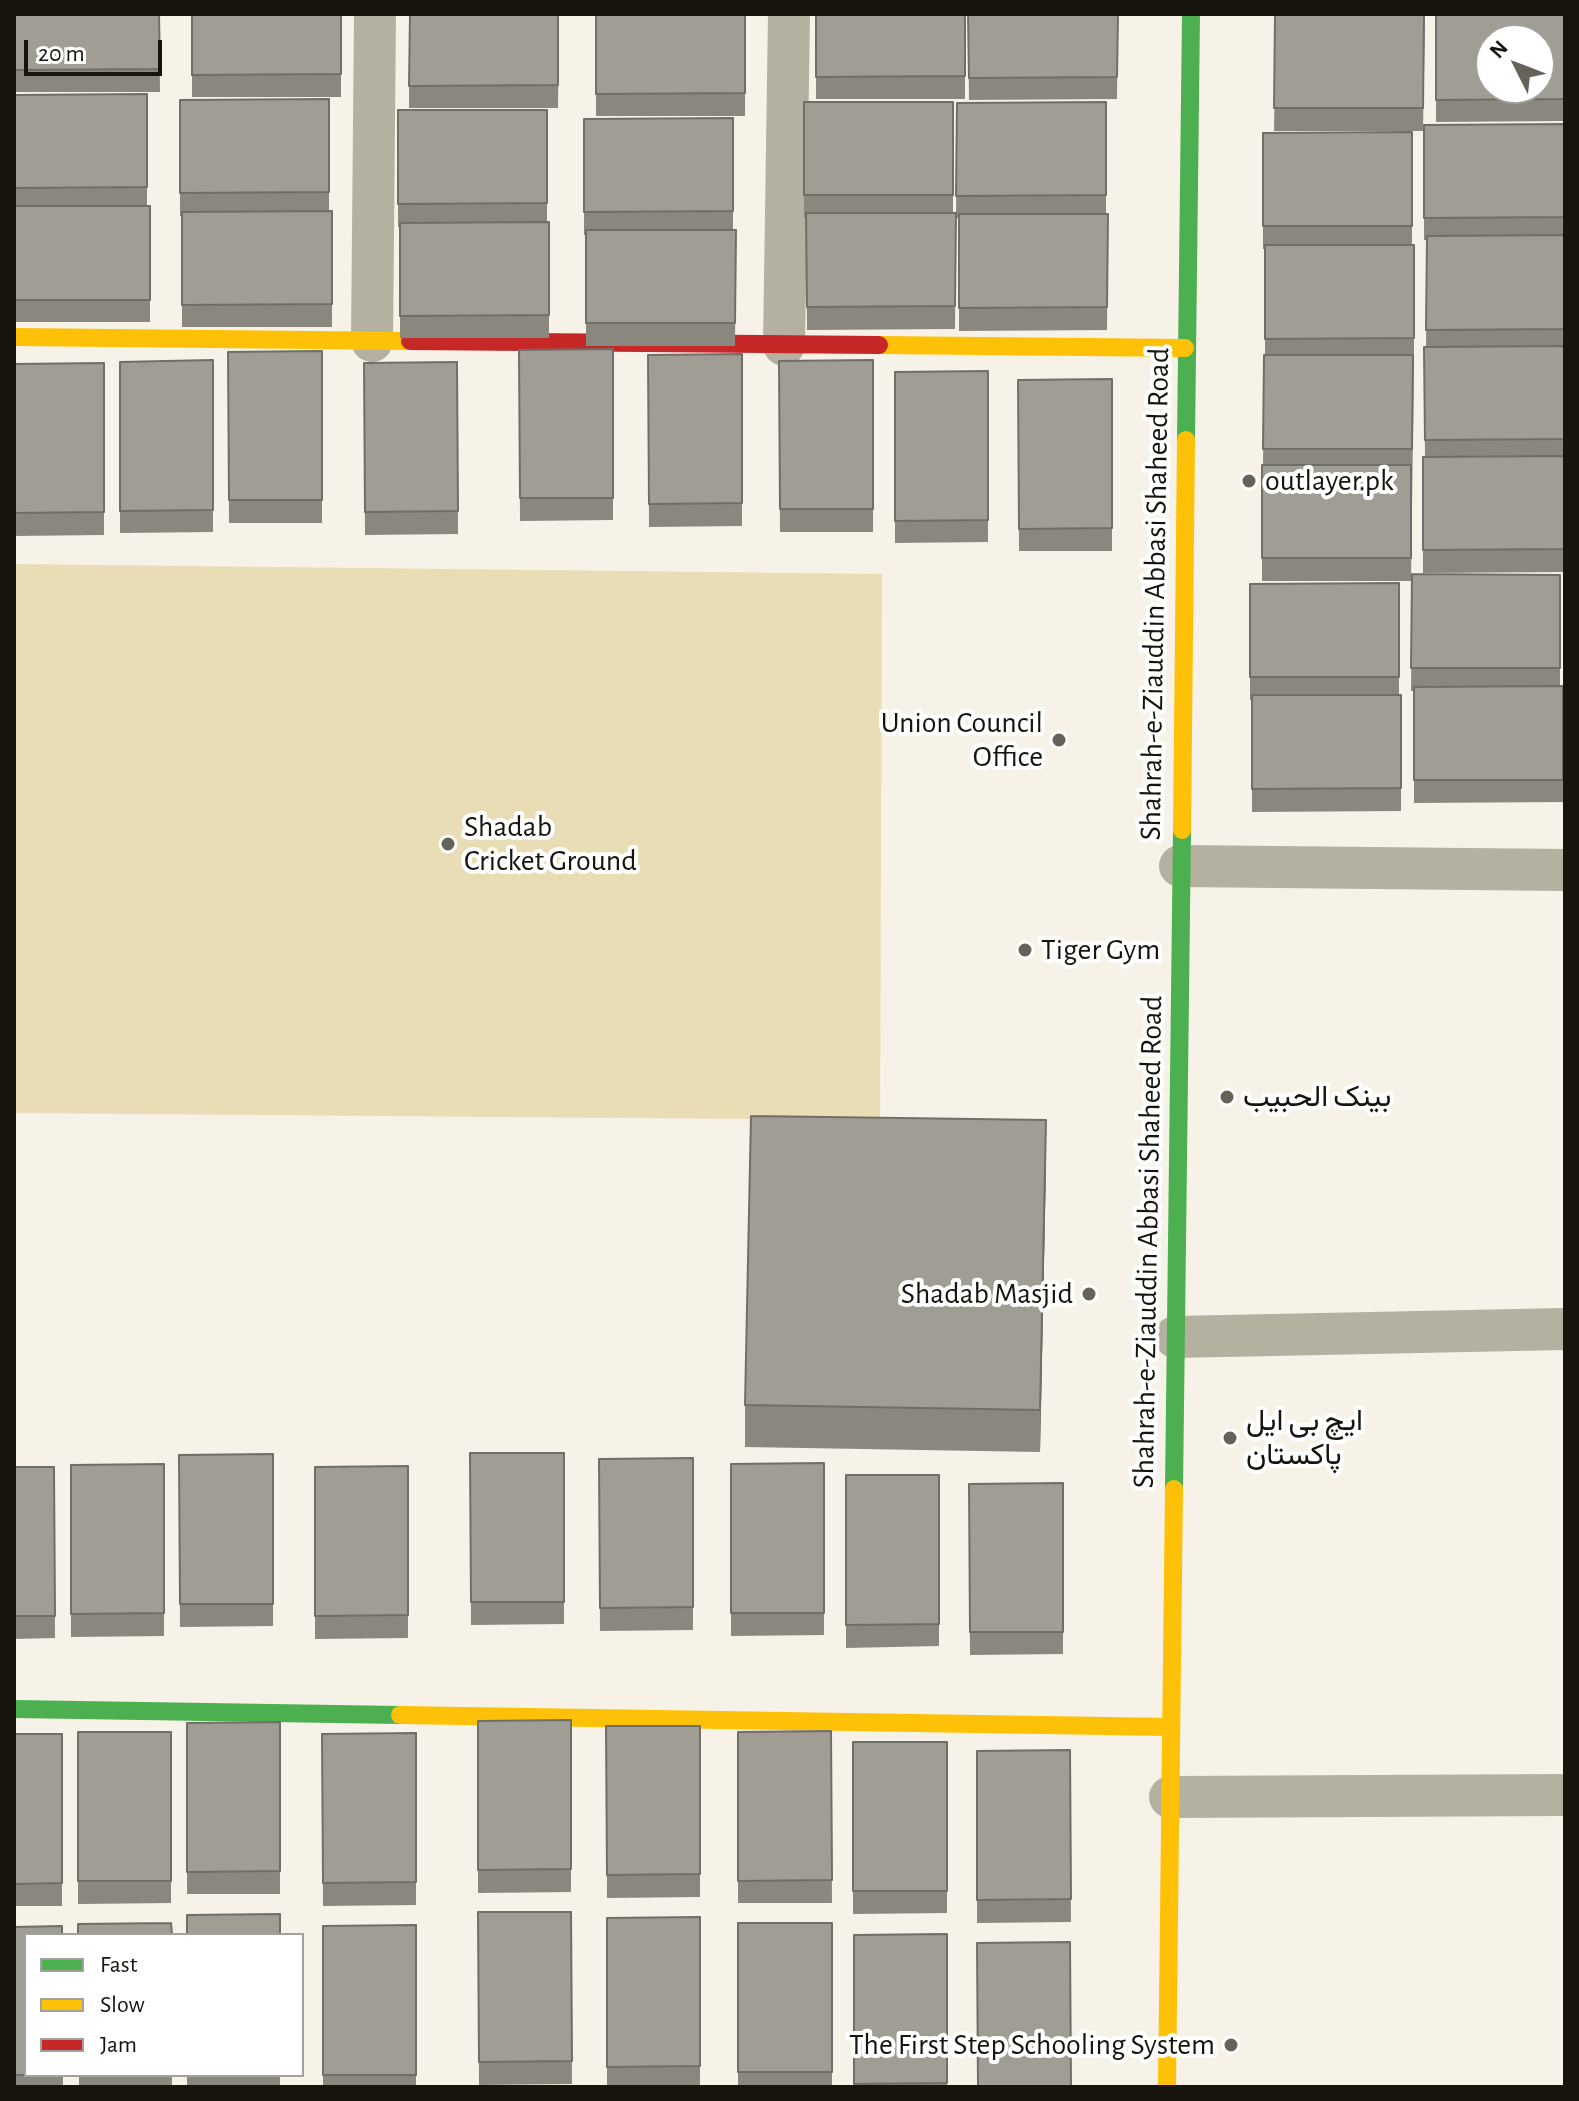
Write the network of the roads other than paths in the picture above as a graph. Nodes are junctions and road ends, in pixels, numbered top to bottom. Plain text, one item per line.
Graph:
1 (375, 14) edge
2 (789, 14) edge
3 (1191, 14) edge
4 (14, 337) edge
5 (372, 341) junction
6 (784, 345) junction
7 (1185, 348) junction
8 (1180, 866) junction
9 (1565, 870) edge
10 (1565, 1329) edge
11 (1175, 1337) junction
12 (14, 1709) edge
13 (1171, 1727) junction
14 (1565, 1795) edge
15 (1170, 1797) junction
16 (1167, 2087) edge

1 - 5 street
2 - 6 street
3 - 7 street, Shahrah-e-Ziauddin Abbasi Shaheed Road
4 - 5 street
5 - 6 street
6 - 7 street
7 - 8 street, Shahrah-e-Ziauddin Abbasi Shaheed Road
8 - 9 street
8 - 11 street, Shahrah-e-Ziauddin Abbasi Shaheed Road
10 - 11 street
11 - 13 street, Shahrah-e-Ziauddin Abbasi Shaheed Road
12 - 13 street
13 - 15 street, Shahrah-e-Ziauddin Abbasi Shaheed Road
14 - 15 street
15 - 16 street, Shahrah-e-Ziauddin Abbasi Shaheed Road

